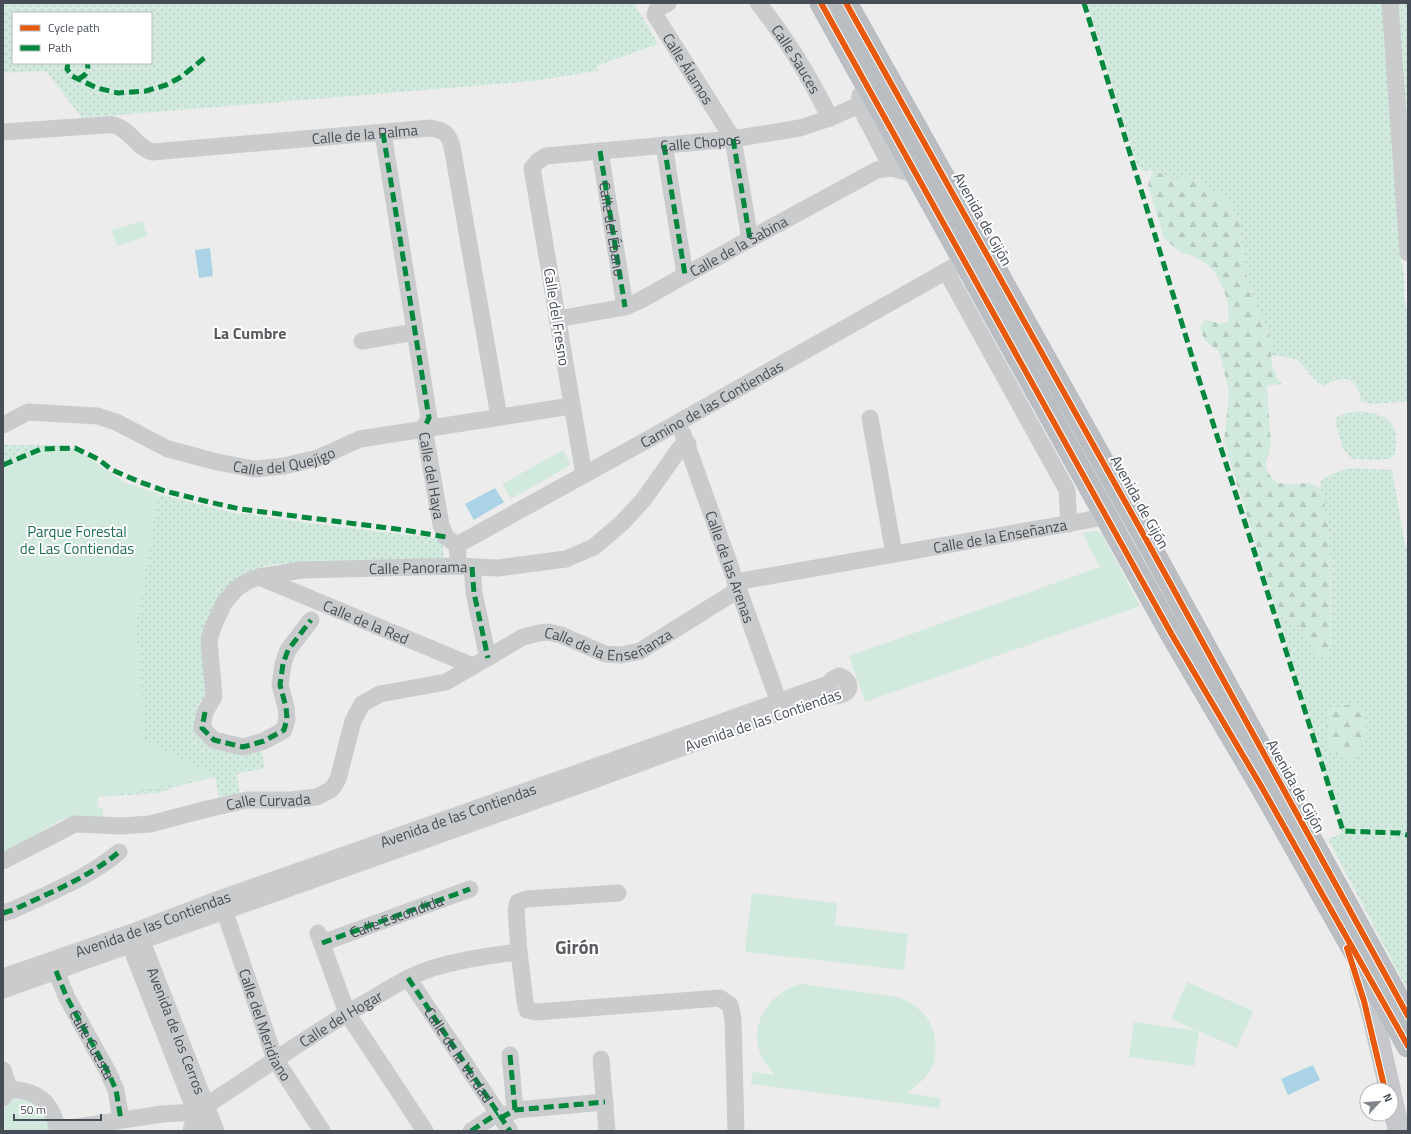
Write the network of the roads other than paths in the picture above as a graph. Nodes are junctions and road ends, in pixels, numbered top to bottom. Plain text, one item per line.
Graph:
1 (668, 3) edge
2 (758, 3) edge
3 (821, 3) edge
4 (846, 3) edge
5 (1390, 3) edge
6 (832, 24) junction
7 (859, 105) junction
8 (830, 118) junction
9 (3, 132) edge
10 (383, 133) junction
11 (733, 139) junction
12 (664, 145) junction
13 (600, 151) junction
14 (538, 161) joint
15 (892, 168) junction
16 (917, 175) junction
17 (750, 239) junction
18 (1408, 253) edge
19 (955, 266) junction
20 (685, 275) junction
21 (625, 306) junction
22 (557, 319) junction
23 (415, 332) junction
24 (362, 341) dead end
25 (1058, 382) junction
26 (571, 406) junction
27 (499, 417) junction
28 (870, 418) dead end
29 (679, 422) junction
30 (3, 425) edge
31 (424, 428) junction
32 (688, 444) junction
33 (584, 475) junction
34 (1107, 516) junction
35 (1069, 524) junction
36 (457, 545) junction
37 (894, 554) junction
38 (465, 567) junction
39 (302, 570) junction
40 (259, 577) junction
41 (737, 586) junction
42 (296, 592) junction
43 (312, 620) dead end
44 (1192, 624) junction
45 (481, 662) junction
46 (780, 706) junction
47 (119, 852) dead end
48 (3, 861) edge
49 (470, 889) dead end
50 (618, 893) dead end
51 (224, 910) junction
52 (3, 913) edge
53 (134, 938) junction
54 (519, 952) junction
55 (1356, 955) junction
56 (56, 971) junction
57 (3, 977) edge
58 (408, 978) junction
59 (3, 990) edge
60 (347, 1013) junction
61 (1408, 1016) edge
62 (1408, 1046) edge
63 (510, 1055) dead end
64 (601, 1058) dead end
65 (275, 1059) junction
66 (3, 1070) edge
67 (1388, 1082) edge
68 (6, 1094) edge
69 (605, 1102) junction
70 (190, 1111) junction
71 (506, 1118) edge
72 (121, 1120) junction
73 (58, 1131) edge
74 (187, 1131) edge
75 (190, 1131) edge
76 (203, 1131) edge
77 (216, 1131) edge
78 (322, 1131) edge
79 (425, 1131) edge
80 (471, 1131) edge
81 (607, 1131) edge
82 (736, 1131) edge

1 - 11 street, Calle Álamos
2 - 8 street, Calle Sauces
3 - 6 highway, Avenida de Gijón
4 - 25 highway, Avenida de Gijón
5 - 18 street
6 - 7 street, Avenida de Gijón
6 - 16 highway, Avenida de Gijón
7 - 8 street, Calle Chopos
7 - 15 street, Avenida de Gijón
8 - 11 street, Calle Chopos
9 - 10 street, Calle de la Palma
10 - 23 street, Calle del Haya
10 - 27 street, Calle de la Palma
11 - 12 street, Calle Chopos
11 - 17 street
12 - 13 street, Calle Chopos
12 - 20 street
13 - 14 street, Calle Chopos
13 - 21 street, Calle del Ébano
14 - 22 street, Calle del Fresno
15 - 16 street, Calle de la Sabina
15 - 17 street, Calle de la Sabina
16 - 19 highway, Avenida de Gijón
17 - 20 street, Calle de la Sabina
19 - 29 street, Camino de las Contiendas
19 - 34 highway, Avenida de Gijón
19 - 35 street, Avenida de Gijón
20 - 21 street, Calle de la Sabina
21 - 22 street, Calle de la Sabina
22 - 26 street, Calle del Fresno
23 - 24 street
23 - 31 street, Calle del Haya
25 - 34 highway
25 - 44 highway, Avenida de Gijón
26 - 27 street, Calle del Quejigo
26 - 33 street, Calle del Fresno
27 - 31 street, Calle del Quejigo
28 - 37 street
29 - 32 street, Calle de las Arenas
29 - 33 street, Camino de las Contiendas
30 - 31 street, Calle del Quejigo
31 - 36 street, Calle del Haya
32 - 38 street, Calle Panorama
32 - 41 street, Calle de las Arenas
33 - 36 street, Camino de las Contiendas
34 - 35 street, Calle de la Enseñanza
34 - 44 highway
34 - 55 highway, Avenida de Gijón
35 - 37 street, Calle de la Enseñanza
36 - 38 street
37 - 41 street, Calle de la Enseñanza
38 - 39 street, Calle Panorama
38 - 45 street
39 - 40 street, Calle Panorama
39 - 42 street
40 - 42 street, Calle de la Red
40 - 43 street, Calle Panorama
41 - 45 street, Calle de la Enseñanza
41 - 46 street, Calle de las Arenas
42 - 45 street, Calle de la Red
44 - 61 highway, Avenida de Gijón
45 - 48 street, Calle Curvada
46 - 51 street, Avenida de las Contiendas
46 - 53 street, Avenida de las Contiendas
47 - 52 street
49 - 60 street, Calle Escondida
50 - 54 street
51 - 53 street, Avenida de las Contiendas
51 - 65 street, Calle del Meridiano
53 - 56 street, Avenida de las Contiendas
53 - 57 street, Avenida de las Contiendas
53 - 70 street, Avenida de los Cerros
53 - 70 street, Avenida de los Cerros
54 - 58 street, Calle del Hogar
54 - 82 street
55 - 62 highway, Avenida de Gijón
55 - 67 main road
56 - 59 street, Avenida de las Contiendas
56 - 72 street, Calle Cuesta
58 - 60 street, Calle del Hogar
58 - 71 street, Calle de la Verdad
60 - 65 street, Calle del Hogar
60 - 79 street
63 - 71 street
64 - 69 street
65 - 70 street, Calle del Hogar
65 - 78 street, Calle del Meridiano
66 - 68 street
68 - 73 street
69 - 71 street
69 - 81 street
70 - 72 street
70 - 74 street
70 - 75 street
70 - 76 street, Avenida de los Cerros
70 - 77 street, Avenida de los Cerros
71 - 80 street
72 - 73 street

